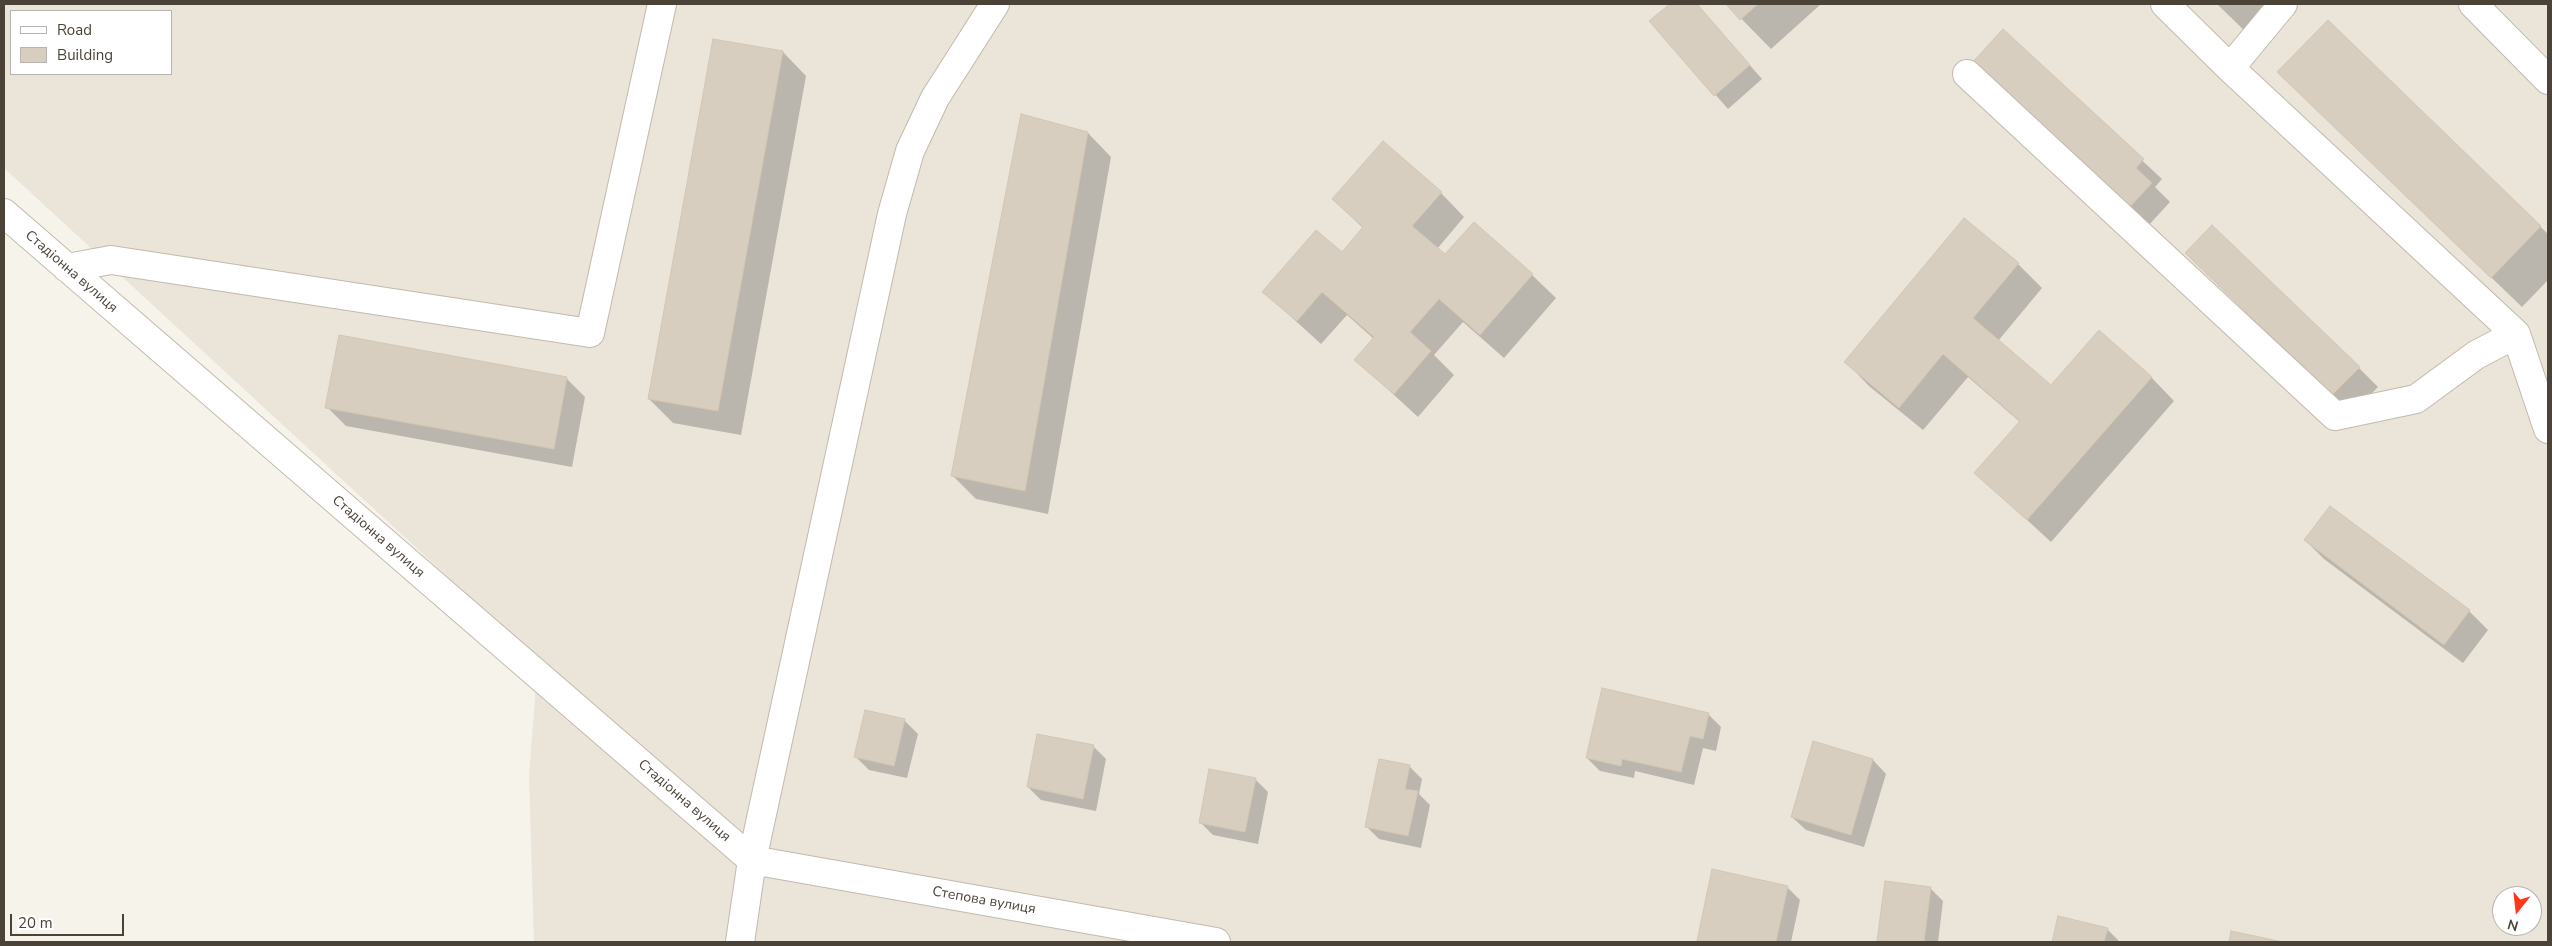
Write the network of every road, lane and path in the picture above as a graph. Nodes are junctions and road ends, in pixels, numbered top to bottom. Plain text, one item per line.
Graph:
1 (662, 4) edge
2 (995, 4) edge
3 (2165, 4) edge
4 (2283, 4) edge
5 (2473, 4) edge
6 (2230, 68) junction
7 (1967, 74) dead end
8 (2548, 80) edge
9 (4, 213) edge
10 (67, 268) junction
11 (2516, 334) junction
12 (2548, 429) edge
13 (752, 860) junction
14 (740, 942) edge
15 (1216, 942) edge

1 - 10 street
2 - 13 street
3 - 6 street
4 - 6 street
5 - 8 street
6 - 11 street
7 - 11 street
9 - 10 street, Стадіонна вулиця
10 - 13 street, Стадіонна вулиця
11 - 12 street
13 - 14 street
13 - 15 street, Степова вулиця

